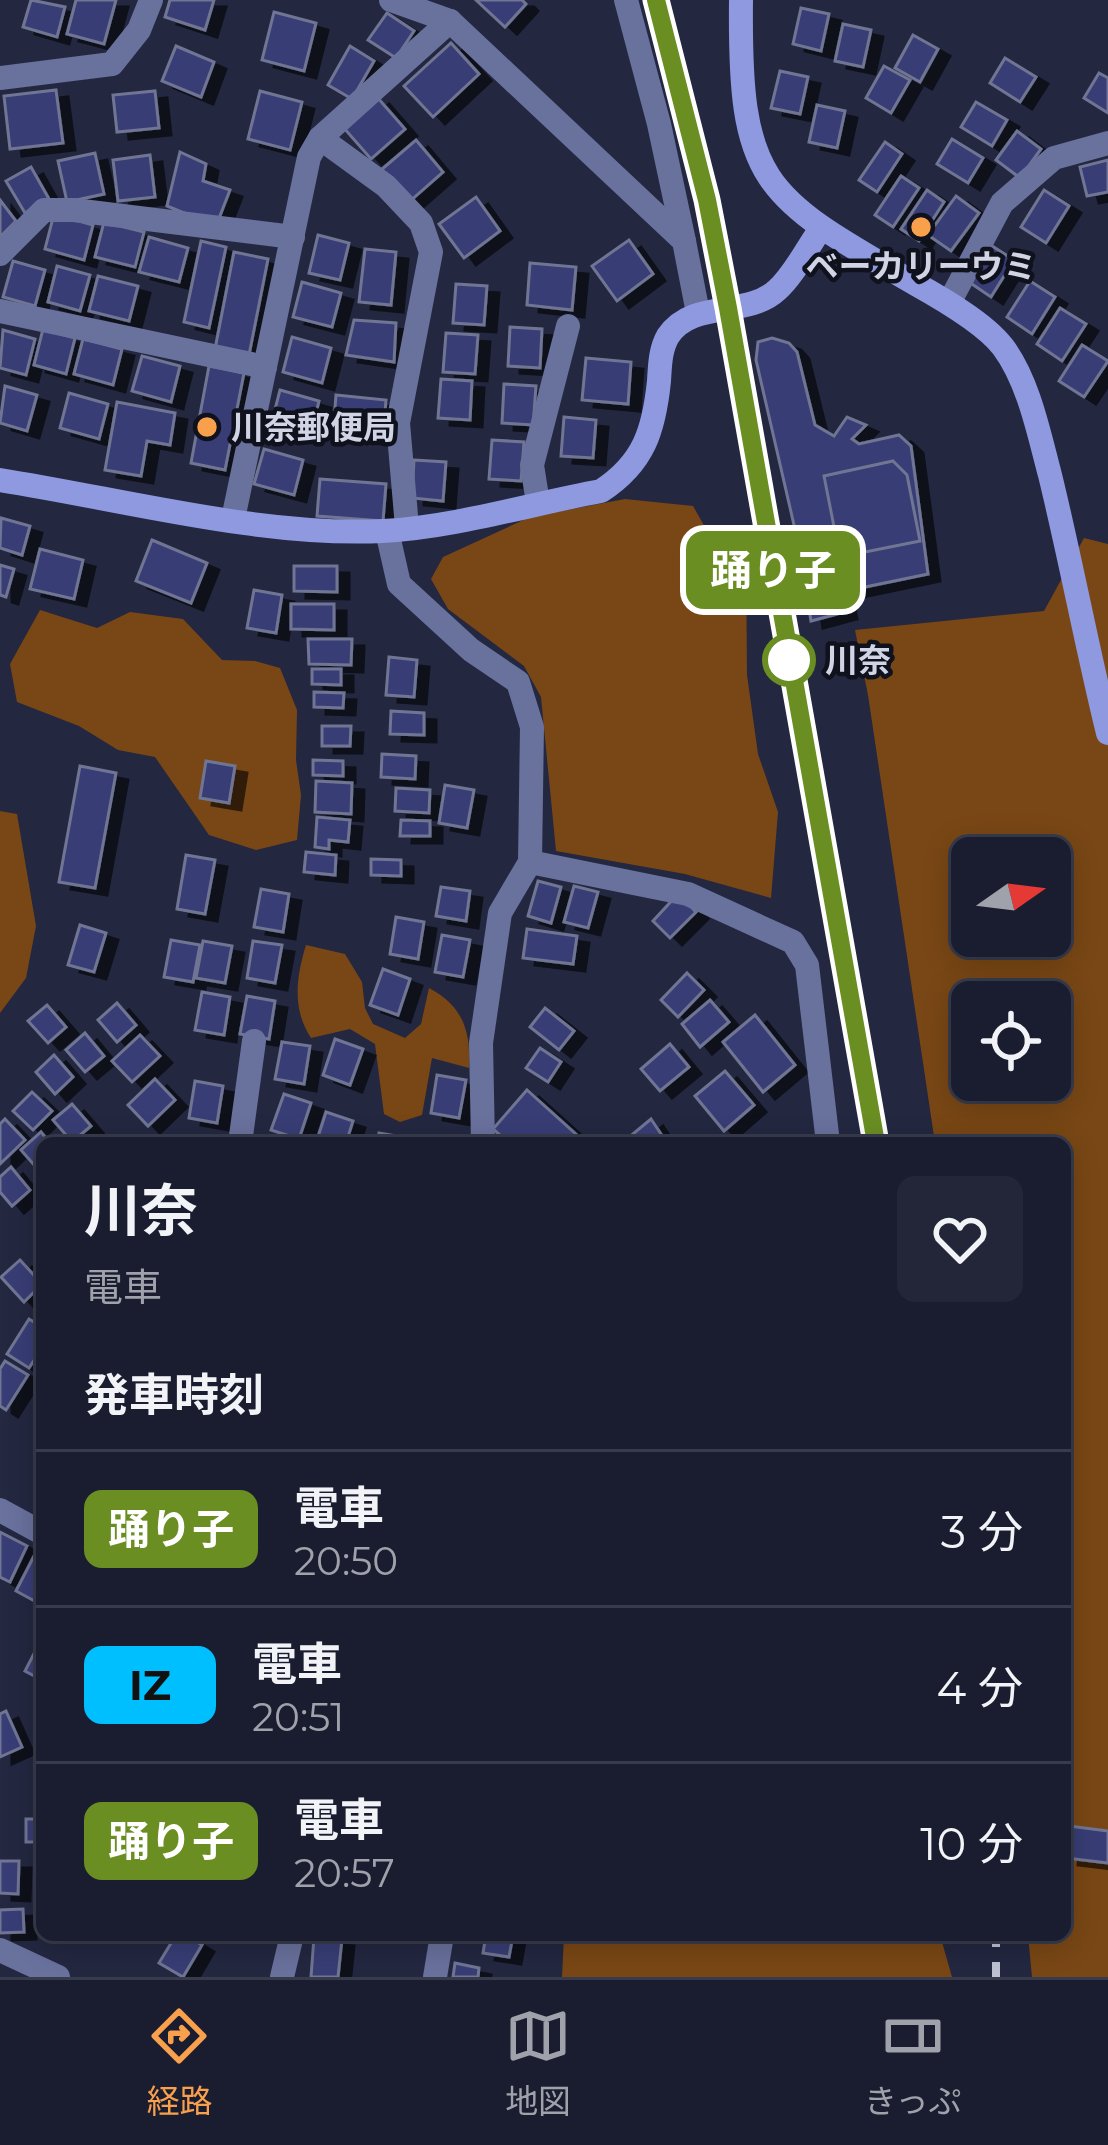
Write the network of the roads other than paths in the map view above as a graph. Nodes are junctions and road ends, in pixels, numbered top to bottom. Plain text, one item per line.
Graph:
1 (151, 0) edge
2 (391, 0) edge
3 (626, 0) edge
4 (741, 0) edge
5 (450, 21) junction
6 (0, 78) edge
7 (320, 138) junction
8 (1108, 142) edge
9 (820, 230) junction
10 (293, 237) junction
11 (684, 241) junction
12 (0, 254) edge
13 (949, 303) junction
14 (0, 311) edge
15 (698, 313) junction
16 (568, 326) dead end
17 (265, 367) junction
18 (0, 480) edge
19 (538, 503) junction
20 (233, 519) junction
21 (397, 529) junction
22 (1108, 734) edge
23 (530, 862) junction
24 (254, 1041) dead end
25 (241, 1137) edge
26 (483, 1137) edge
27 (827, 1137) edge
28 (0, 1510) edge
29 (36, 1523) edge
30 (291, 1941) edge
31 (441, 1941) edge
32 (0, 1950) edge
33 (58, 1977) edge
34 (282, 1977) edge
35 (435, 1977) edge

1 - 6 street
2 - 5 street
3 - 11 street
4 - 9 street
5 - 7 street
5 - 11 street
7 - 10 street
7 - 21 street
8 - 13 street
9 - 13 street
9 - 15 street
10 - 12 street
10 - 17 street
11 - 15 street
13 - 22 street
14 - 17 street
15 - 19 street
16 - 19 street
17 - 20 street
18 - 20 street
19 - 21 street
20 - 21 street
21 - 23 street
23 - 26 street
23 - 27 street
24 - 25 street
28 - 29 street
30 - 34 street
31 - 35 street
32 - 33 street

